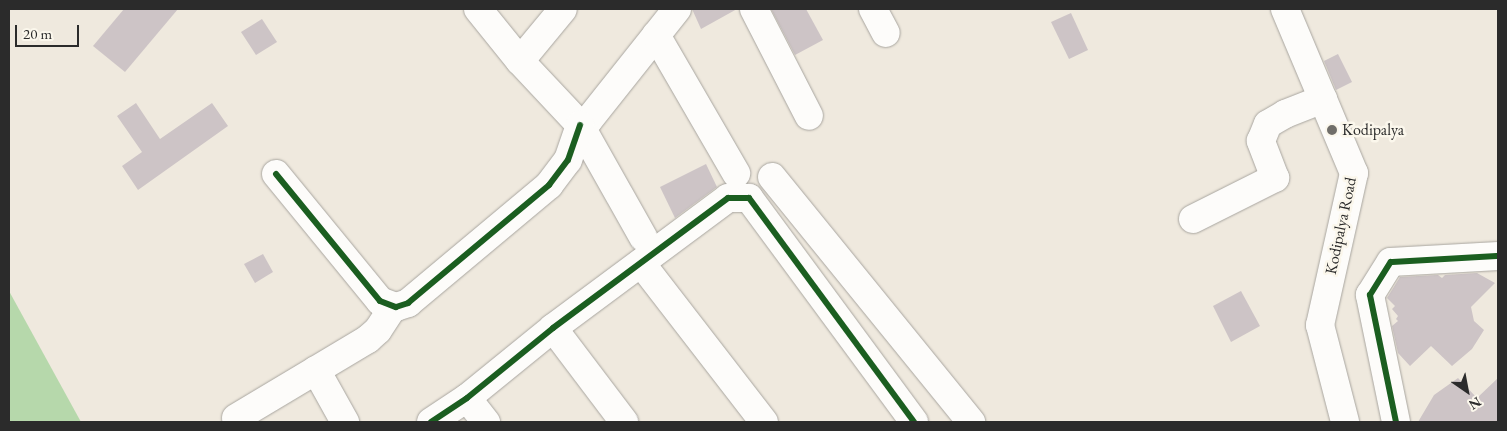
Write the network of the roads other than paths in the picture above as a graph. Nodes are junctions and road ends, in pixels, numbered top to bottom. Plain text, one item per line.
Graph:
1 (478, 9) edge
2 (563, 9) edge
3 (677, 9) edge
4 (754, 9) edge
5 (873, 9) edge
6 (1285, 9) edge
7 (886, 33) dead end
8 (656, 35) junction
9 (520, 61) junction
10 (1323, 99) junction
11 (809, 116) dead end
12 (580, 125) junction
13 (736, 173) dead end
14 (276, 174) dead end
15 (772, 177) dead end
16 (1193, 219) dead end
17 (642, 250) junction
18 (1498, 256) edge
19 (393, 307) junction
20 (553, 328) junction
21 (316, 370) junction
22 (467, 398) junction
23 (236, 418) dead end
24 (345, 422) edge
25 (431, 422) edge
26 (486, 422) edge
27 (624, 422) edge
28 (764, 422) edge
29 (914, 422) edge
30 (971, 422) edge
31 (1345, 422) edge
32 (1396, 422) edge

1 - 9 street
2 - 9 street
3 - 8 street
4 - 11 street
5 - 7 street
6 - 10 street, Kodipalya Road
8 - 12 street
8 - 13 street
9 - 12 street
10 - 16 street
10 - 31 street, Kodipalya Road
12 - 17 street
12 - 19 street
14 - 19 street
15 - 30 street
17 - 20 street
17 - 28 street
17 - 29 street
18 - 32 street
19 - 21 street
20 - 22 street
20 - 27 street
21 - 23 street
21 - 24 street
22 - 25 street
22 - 26 street

